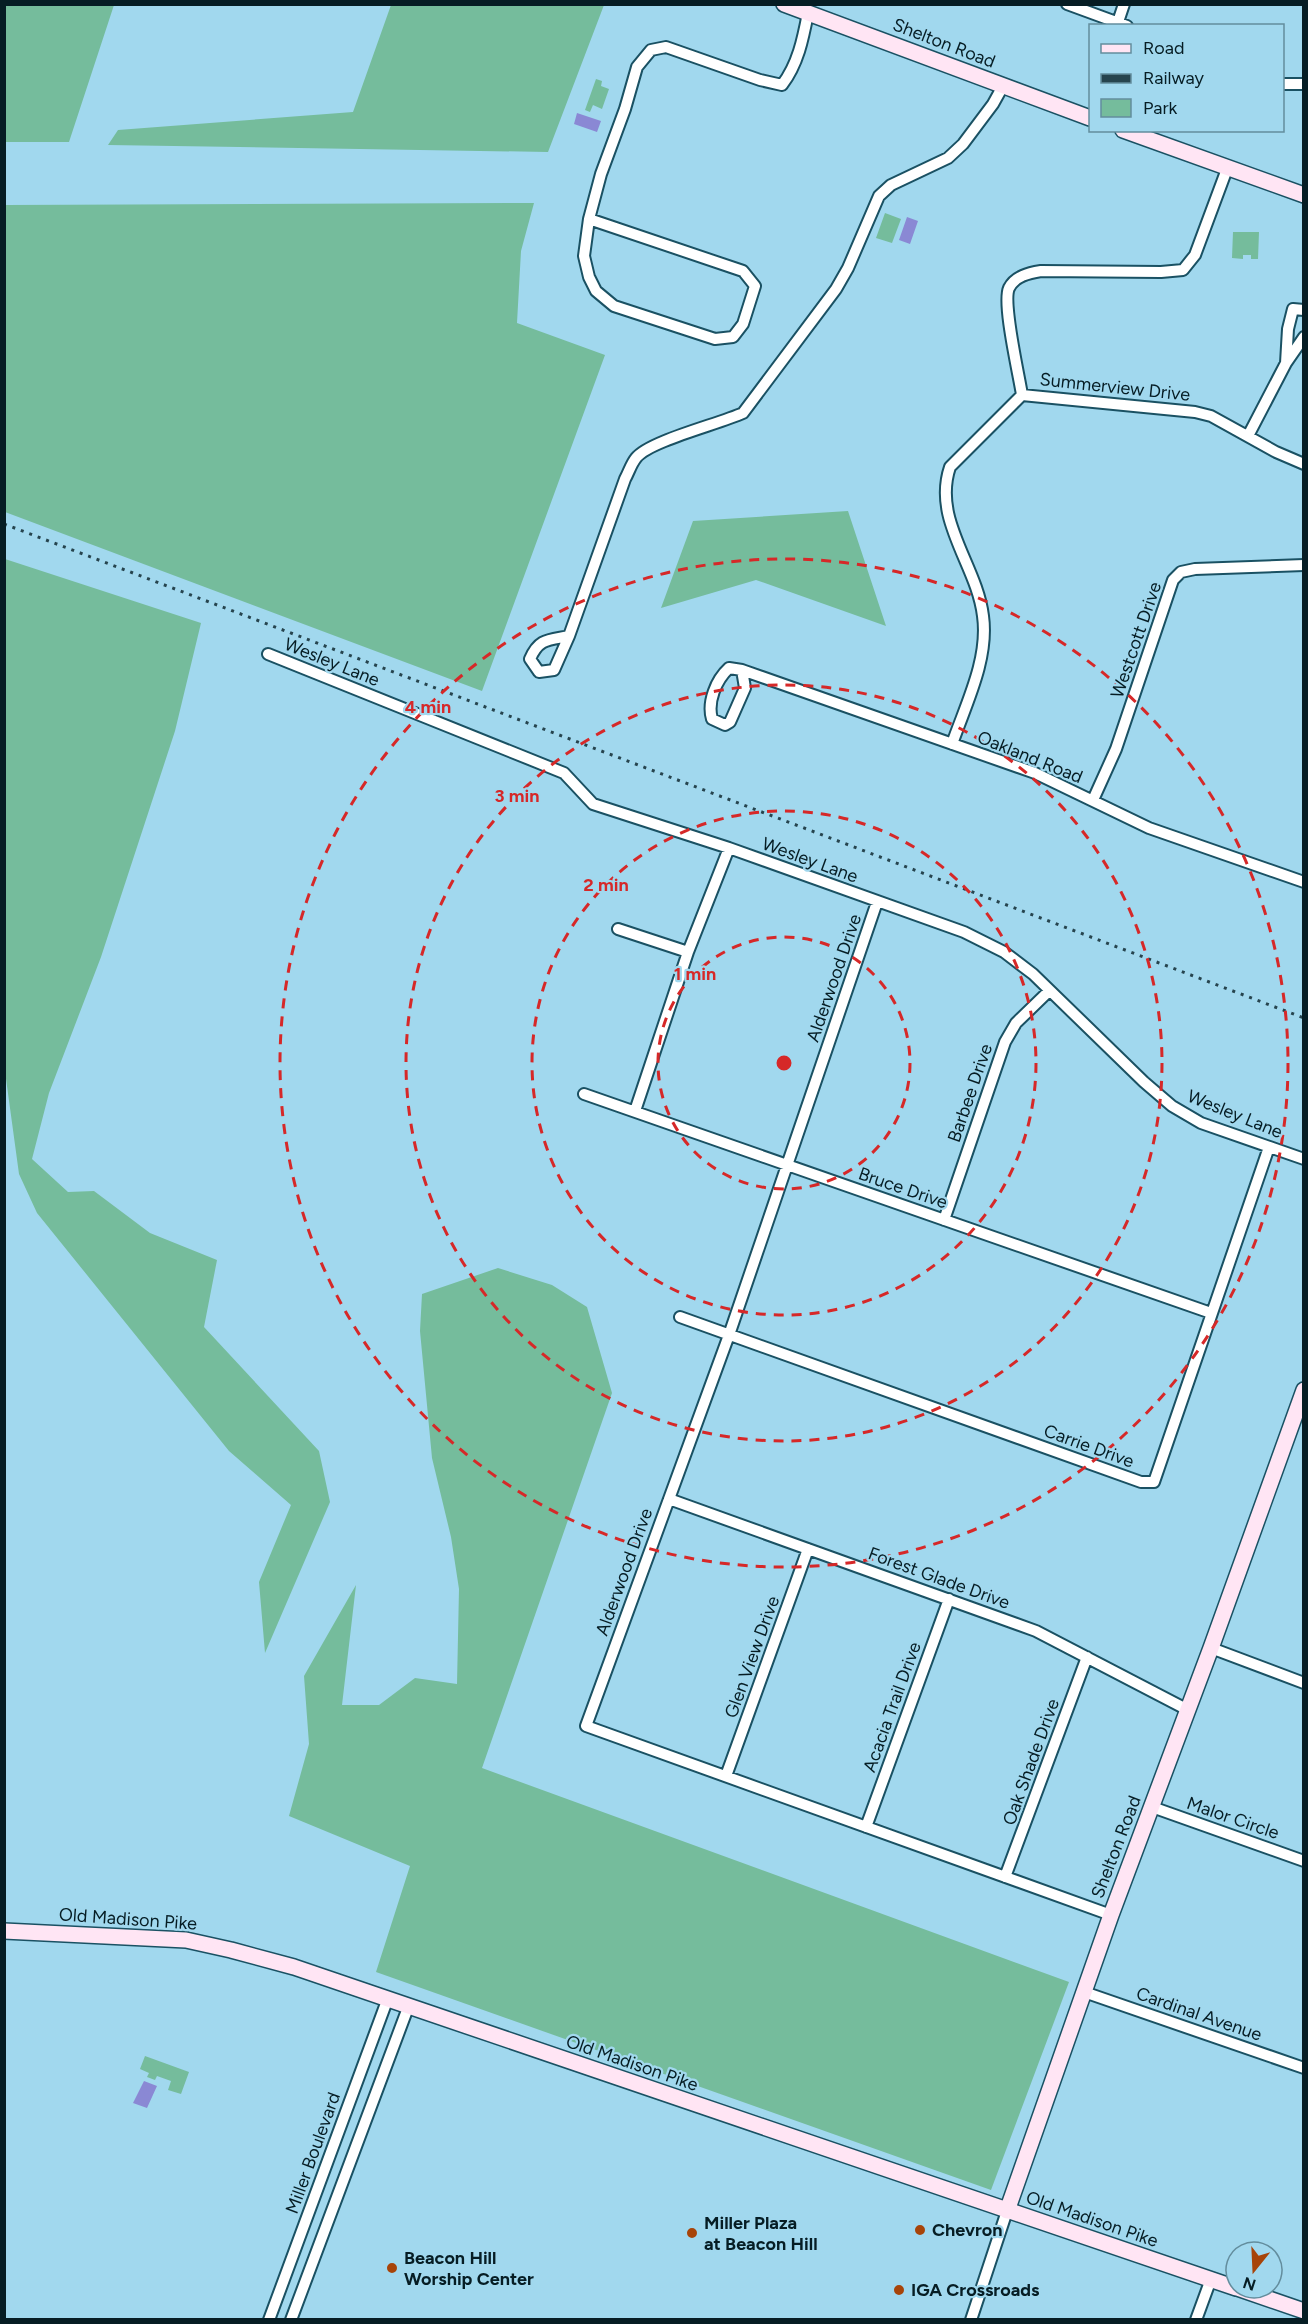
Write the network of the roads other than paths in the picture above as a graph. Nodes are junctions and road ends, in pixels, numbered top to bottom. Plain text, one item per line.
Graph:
1 (784, 4) edge
2 (1067, 4) edge
3 (1124, 4) edge
4 (807, 13) junction
5 (1123, 24) edge
6 (1284, 84) edge
7 (1304, 84) edge
8 (1003, 86) junction
9 (1089, 118) edge
10 (1129, 132) edge
11 (1227, 169) junction
12 (1304, 195) edge
13 (589, 219) junction
14 (1304, 310) edge
15 (1304, 337) edge
16 (1286, 363) junction
17 (1022, 394) junction
18 (1248, 435) junction
19 (1304, 464) edge
20 (1304, 565) edge
21 (570, 636) dead end
22 (268, 654) dead end
23 (742, 670) junction
24 (952, 744) junction
25 (1093, 800) junction
26 (729, 848) junction
27 (1304, 882) edge
28 (877, 902) junction
29 (618, 929) dead end
30 (688, 952) junction
31 (1049, 991) junction
32 (585, 1094) dead end
33 (635, 1112) junction
34 (1269, 1147) junction
35 (1304, 1159) edge
36 (787, 1165) junction
37 (944, 1220) junction
38 (1211, 1313) junction
39 (680, 1317) dead end
40 (729, 1335) junction
41 (1304, 1390) edge
42 (669, 1499) junction
43 (808, 1549) junction
44 (949, 1599) junction
45 (1211, 1648) junction
46 (1087, 1657) junction
47 (1304, 1683) edge
48 (1188, 1710) junction
49 (726, 1776) junction
50 (1152, 1807) junction
51 (866, 1827) junction
52 (1304, 1861) edge
53 (1005, 1877) junction
54 (1112, 1915) junction
55 (4, 1932) edge
56 (1084, 1992) junction
57 (388, 1998) junction
58 (409, 2005) junction
59 (1304, 2068) edge
60 (345, 2113) junction
61 (364, 2123) junction
62 (1007, 2211) junction
63 (299, 2237) junction
64 (319, 2244) junction
65 (1210, 2279) junction
66 (1224, 2284) edge
67 (1271, 2300) edge
68 (1304, 2311) edge
69 (269, 2319) edge
70 (291, 2319) edge
71 (971, 2319) edge
72 (1196, 2319) edge

1 - 4 street, Shelton Road
2 - 5 street
3 - 5 street
4 - 8 street, Shelton Road
4 - 13 street
6 - 7 street
8 - 9 street, Shelton Road
8 - 21 street
10 - 11 street
11 - 12 street
11 - 17 street, Summerview Drive
13 - 13 street
14 - 16 street
15 - 16 street
16 - 18 street
17 - 18 street, Summerview Drive
17 - 24 street
18 - 19 street, Summerview Drive
20 - 25 street, Westcott Drive
22 - 26 street, Wesley Lane
23 - 23 street
23 - 24 street, Oakland Road
24 - 25 street, Oakland Road
25 - 27 street, Oakland Road
26 - 28 street, Wesley Lane
26 - 30 street
28 - 31 street, Wesley Lane
28 - 36 street, Alderwood Drive
29 - 30 street
30 - 33 street
31 - 34 street, Wesley Lane
31 - 37 street, Barbee Drive
32 - 33 street, Bruce Drive
33 - 36 street, Bruce Drive
34 - 35 street, Wesley Lane
34 - 38 street, Carrie Drive
36 - 37 street, Bruce Drive
36 - 40 street, Alderwood Drive
37 - 38 street, Bruce Drive
38 - 40 street, Carrie Drive
39 - 40 street, Carrie Drive
40 - 42 street, Alderwood Drive
41 - 45 street, Shelton Road
42 - 43 street, Forest Glade Drive
42 - 49 street, Alderwood Drive
43 - 44 street, Forest Glade Drive
43 - 49 street, Glen View Drive
44 - 46 street, Forest Glade Drive
44 - 51 street, Acacia Trail Drive
45 - 47 street
45 - 48 street, Shelton Road
46 - 48 street, Forest Glade Drive
46 - 53 street, Oak Shade Drive
48 - 50 street, Shelton Road
49 - 51 street, Alderwood Drive
50 - 52 street, Malor Circle
50 - 54 street, Shelton Road
51 - 53 street, Alderwood Drive
53 - 54 street, Alderwood Drive
54 - 56 street, Shelton Road
55 - 57 street, Old Madison Pike
56 - 59 street, Cardinal Avenue
56 - 62 street, Shelton Road
57 - 58 street, Old Madison Pike
57 - 60 street, Miller Boulevard
58 - 61 street, Miller Boulevard
58 - 62 street, Old Madison Pike
60 - 61 street
60 - 63 street, Miller Boulevard
61 - 64 street, Miller Boulevard
62 - 65 street, Old Madison Pike
62 - 71 street, Shelton Road
63 - 64 street
63 - 69 street, Miller Boulevard
64 - 70 street, Miller Boulevard
65 - 66 street, Old Madison Pike
65 - 72 street
67 - 68 street, Old Madison Pike

